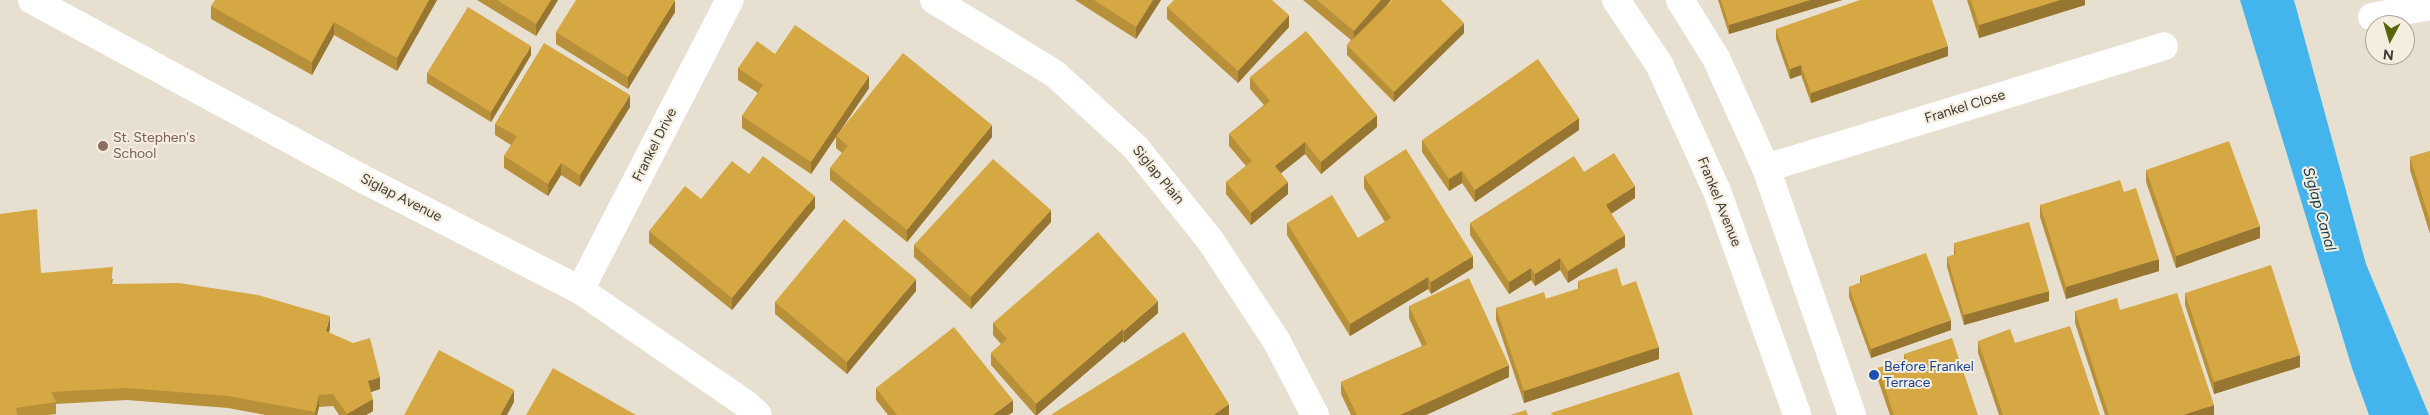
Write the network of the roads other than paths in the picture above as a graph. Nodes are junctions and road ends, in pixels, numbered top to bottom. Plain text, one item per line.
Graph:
1 (32, 0) edge
2 (730, 0) edge
3 (934, 0) edge
4 (1616, 0) edge
5 (1680, 0) edge
6 (2430, 6) edge
7 (2386, 15) edge
8 (2164, 46) dead end
9 (1766, 168) junction
10 (580, 290) junction
11 (758, 415) edge
12 (1315, 415) edge
13 (1797, 415) edge
14 (1852, 415) edge

1 - 10 street, Siglap Avenue
2 - 10 street, Frankel Drive
3 - 12 street, Siglap Plain
4 - 13 street, Frankel Avenue
5 - 9 street
6 - 7 street
8 - 9 street, Frankel Close
9 - 14 street
10 - 11 street, Siglap Avenue

